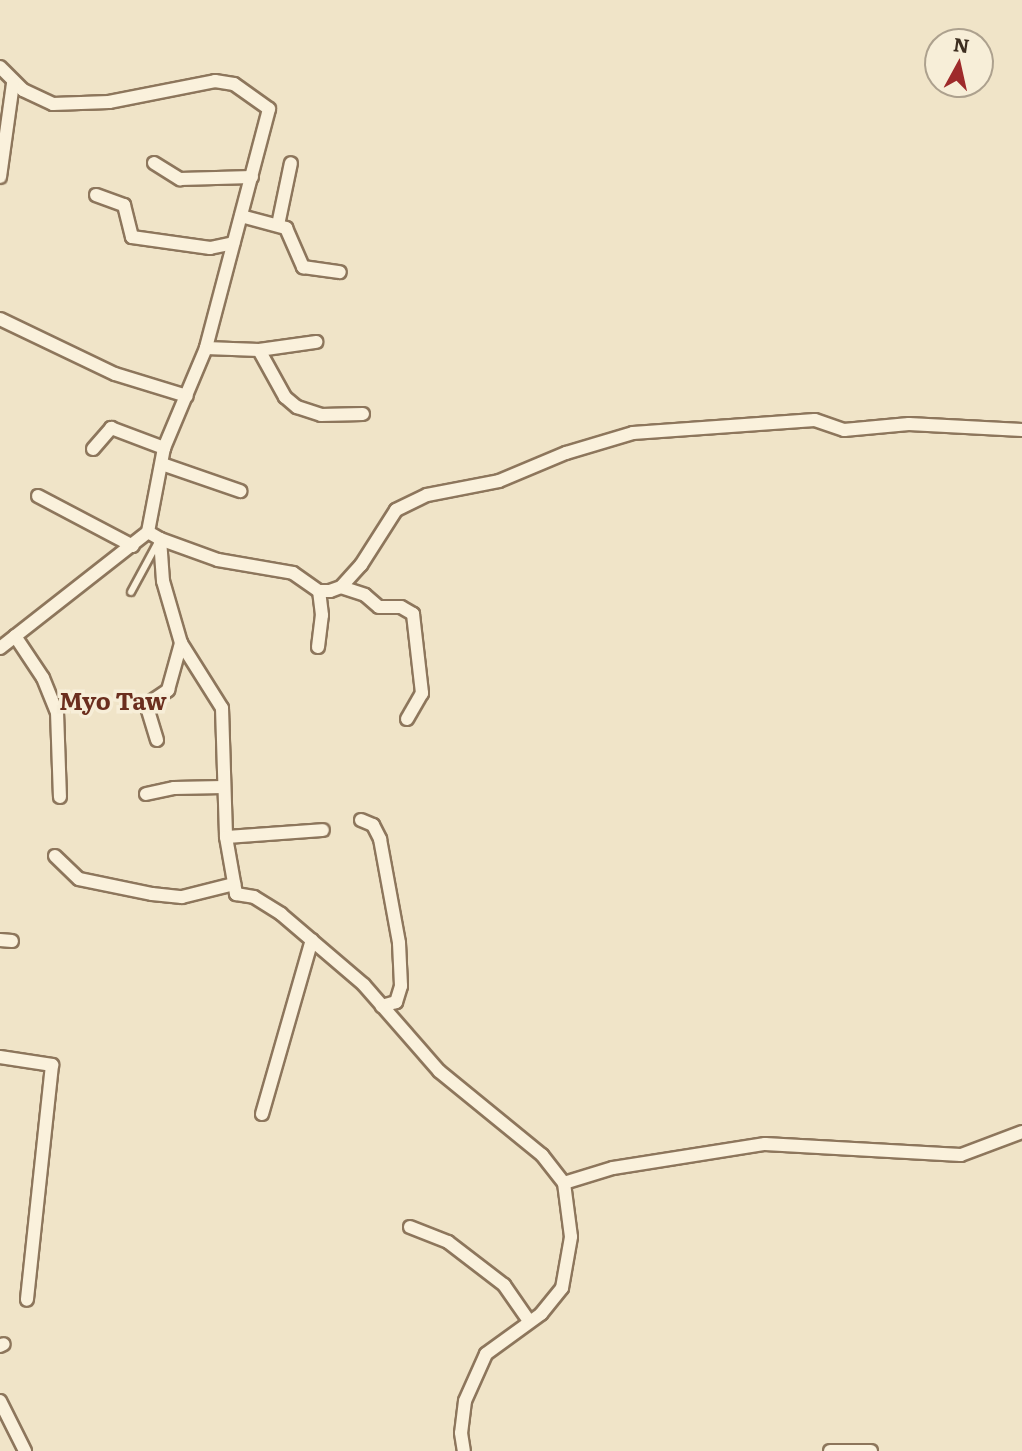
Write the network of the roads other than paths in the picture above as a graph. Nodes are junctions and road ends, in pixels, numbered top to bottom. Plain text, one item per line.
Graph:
1 (0, 67) edge
2 (13, 83) junction
3 (153, 163) dead end
4 (291, 163) dead end
5 (0, 177) edge
6 (252, 177) junction
7 (96, 195) dead end
8 (241, 216) junction
9 (278, 225) junction
10 (233, 243) junction
11 (340, 272) dead end
12 (0, 319) edge
13 (316, 342) dead end
14 (206, 348) junction
15 (259, 350) junction
16 (187, 396) junction
17 (363, 414) dead end
18 (1022, 430) edge
19 (164, 447) junction
20 (93, 449) dead end
21 (162, 464) junction
22 (240, 491) dead end
23 (38, 496) dead end
24 (148, 532) junction
25 (160, 539) junction
26 (132, 545) junction
27 (341, 587) junction
28 (319, 591) junction
29 (131, 592) dead end
30 (15, 636) junction
31 (181, 643) junction
32 (0, 648) edge
33 (318, 648) dead end
34 (407, 719) dead end
35 (157, 740) dead end
36 (223, 787) junction
37 (146, 794) dead end
38 (60, 797) dead end
39 (361, 820) dead end
40 (323, 830) dead end
41 (226, 837) junction
42 (55, 856) dead end
43 (234, 884) junction
44 (312, 940) junction
45 (382, 1006) junction
46 (0, 1058) edge
47 (262, 1114) dead end
48 (1022, 1132) edge
49 (564, 1183) junction
50 (410, 1227) dead end
51 (27, 1300) dead end
52 (529, 1321) junction
53 (0, 1401) edge
54 (25, 1451) edge
55 (464, 1451) edge
56 (831, 1451) edge
57 (871, 1451) edge

1 - 2 street
2 - 5 street
2 - 6 street
3 - 6 street
4 - 9 street
6 - 8 street
7 - 10 street
8 - 9 street
8 - 10 street
9 - 11 street
10 - 14 street
12 - 16 street
13 - 15 street
14 - 15 street
14 - 16 street
15 - 17 street
16 - 19 street
18 - 27 street
19 - 20 street
19 - 21 street
21 - 22 street
21 - 24 street
23 - 26 street
24 - 25 street
24 - 26 street
25 - 28 street
25 - 29 lane
25 - 31 street
26 - 30 street
27 - 28 street
27 - 34 street
28 - 33 street
30 - 32 street
30 - 38 street
31 - 35 street
31 - 36 street
36 - 37 street
36 - 41 street
39 - 45 street
40 - 41 street
41 - 43 street
42 - 43 street
43 - 44 street
44 - 45 street
44 - 47 street
45 - 49 street
46 - 51 street
48 - 49 street
49 - 52 street
50 - 52 street
52 - 55 street
53 - 54 street
56 - 57 street

